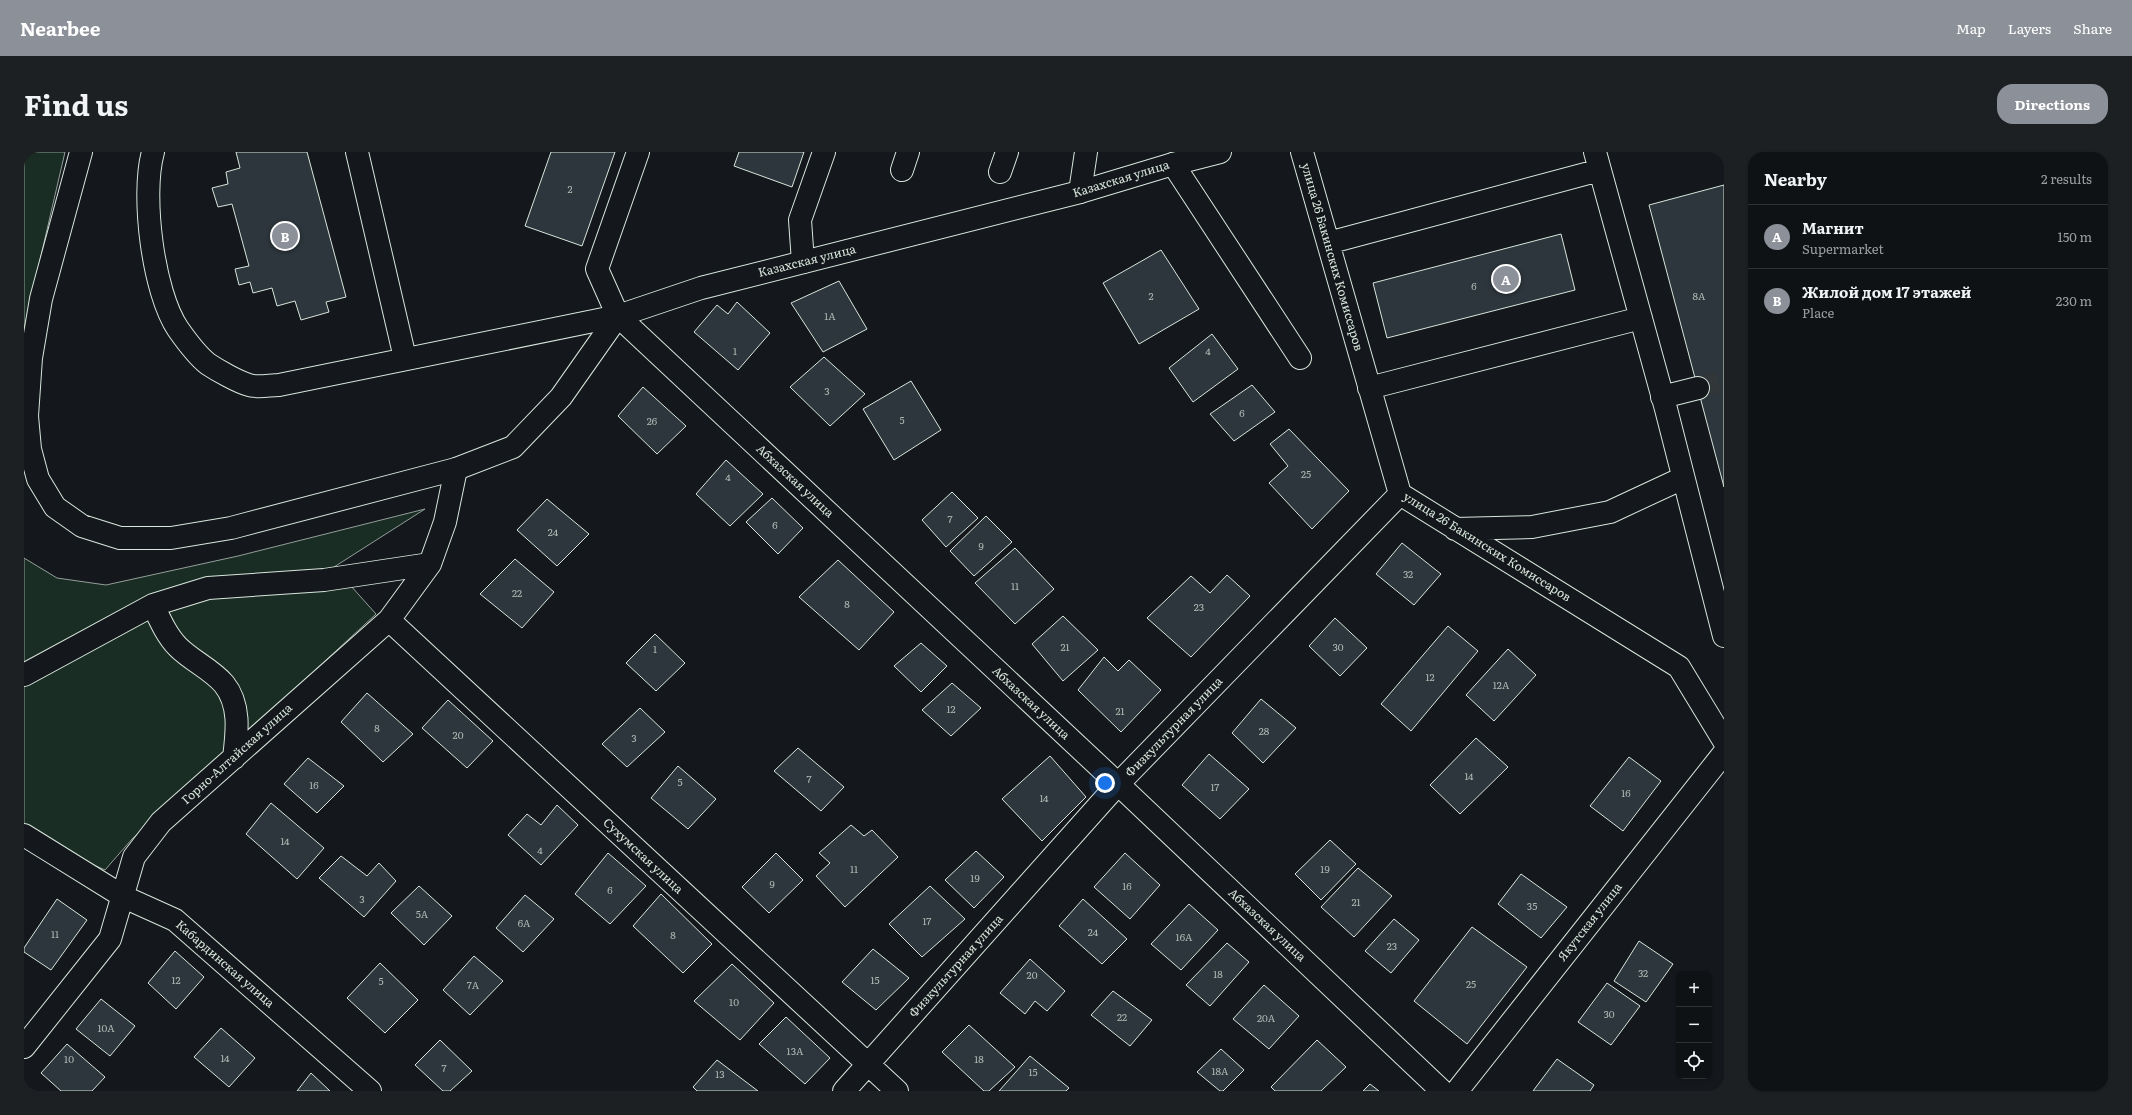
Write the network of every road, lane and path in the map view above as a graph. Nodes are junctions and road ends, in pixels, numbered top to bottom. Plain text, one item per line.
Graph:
1 (81, 152) edge
2 (152, 152) edge
3 (357, 152) edge
4 (638, 152) edge
5 (824, 152) edge
6 (1086, 152) edge
7 (1220, 152) edge
8 (1302, 152) edge
9 (1597, 161) edge
10 (1173, 164) junction
11 (1080, 192) junction
12 (1328, 243) junction
13 (803, 262) junction
14 (618, 316) junction
15 (1640, 318) junction
16 (405, 358) junction
17 (1300, 358) dead end
18 (1370, 388) junction
19 (1698, 388) tunnel mouth
20 (1662, 397) junction
21 (456, 469) junction
22 (1683, 478) junction
23 (1400, 494) junction
24 (1455, 529) junction
25 (430, 564) junction
26 (153, 605) junction
27 (389, 620) junction
28 (1724, 636) edge
29 (24, 675) edge
30 (1724, 741) edge
31 (1724, 754) edge
32 (234, 758) junction
33 (1118, 784) junction
34 (24, 835) edge
35 (124, 897) junction
36 (24, 1047) edge
37 (868, 1065) junction
38 (370, 1091) edge
39 (844, 1091) edge
40 (897, 1091) edge
41 (1442, 1091) edge
42 (1457, 1091) edge

1 - 21 street
2 - 16 street, Казахская улица
3 - 16 street
4 - 14 street
5 - 13 street
6 - 11 street
7 - 10 street, Казахская улица
8 - 12 street, улица 26 Бакинских Комиссаров
9 - 12 street
9 - 15 street
10 - 11 street, Казахская улица
10 - 17 street
11 - 13 street, Казахская улица
12 - 18 street, улица 26 Бакинских Комиссаров
13 - 14 street, Казахская улица
14 - 16 street, Казахская улица
14 - 21 street
14 - 33 street, Абхазская улица
15 - 18 street
15 - 20 street
18 - 23 street, улица 26 Бакинских Комиссаров
19 - 20 street
20 - 22 street
21 - 25 street, Горно-Алтайская улица
22 - 24 street
22 - 28 street
23 - 24 street, улица 26 Бакинских Комиссаров
23 - 33 street, Физкультурная улица
24 - 30 street, улица 26 Бакинских Комиссаров
25 - 26 street
25 - 27 street, Горно-Алтайская улица
26 - 29 street
26 - 32 street
27 - 32 street, Горно-Алтайская улица
27 - 37 street, Сухумская улица
31 - 42 street, Якутская улица
32 - 35 street, Горно-Алтайская улица
33 - 37 street, Физкультурная улица
33 - 41 street, Абхазская улица
34 - 35 street, Кабардинская улица
35 - 36 street, Горно-Алтайская улица
35 - 38 street, Кабардинская улица
37 - 39 street, Физкультурная улица
37 - 40 street, Сухумская улица

